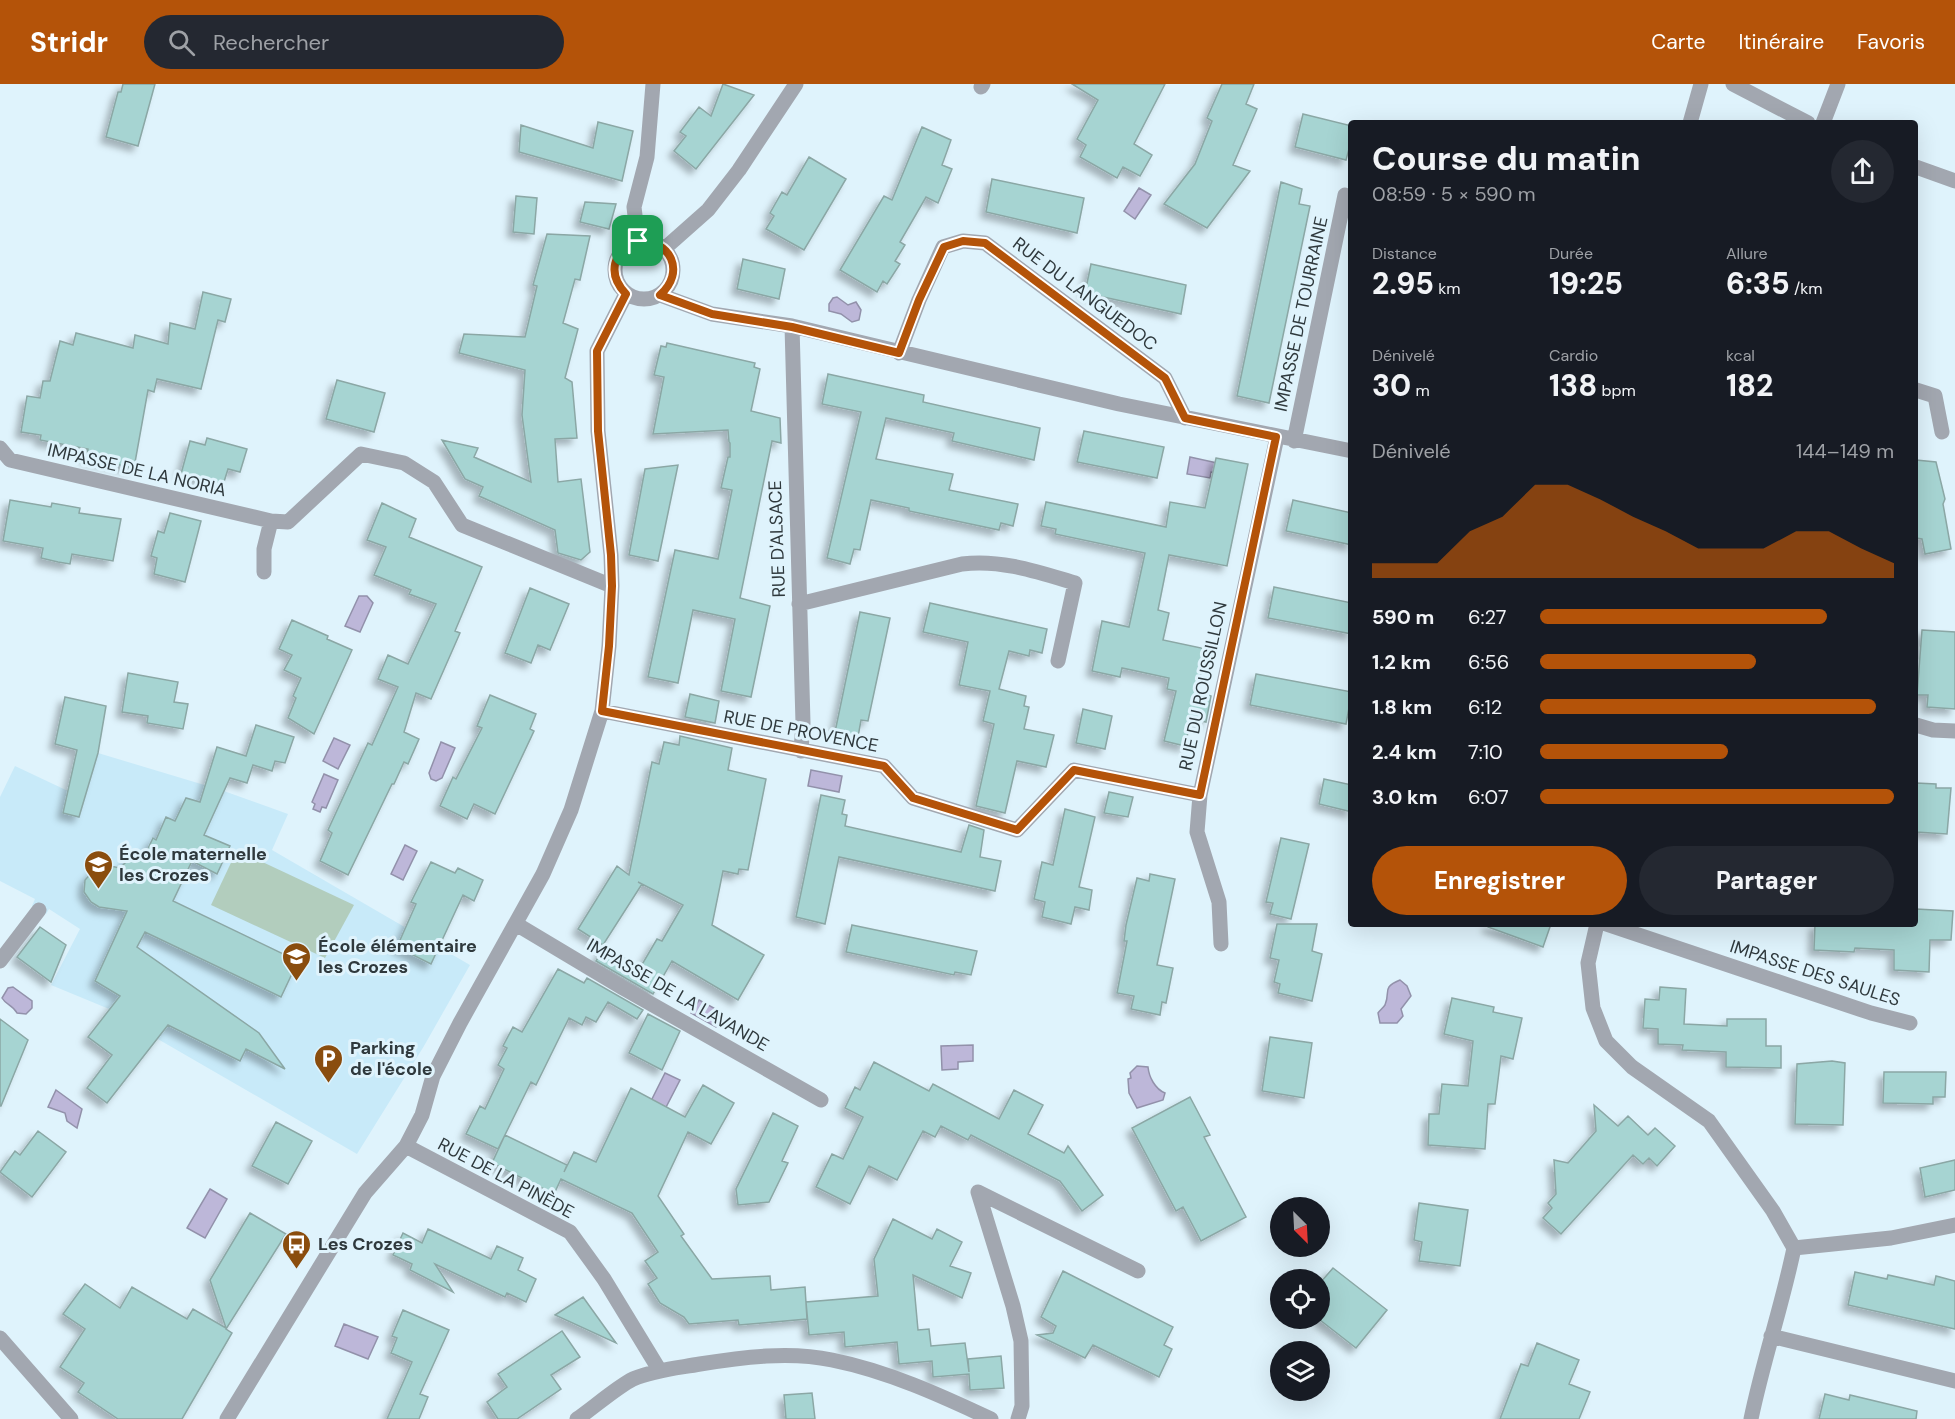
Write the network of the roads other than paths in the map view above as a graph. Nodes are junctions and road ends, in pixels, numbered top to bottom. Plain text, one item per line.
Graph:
1 (653, 84) edge
2 (796, 84) edge
3 (1701, 84) edge
4 (1733, 84) edge
5 (1838, 84) edge
6 (1691, 120) edge
7 (1802, 120) edge
8 (1824, 120) edge
9 (1918, 168) edge
10 (1955, 181) edge
11 (1345, 195) dead end
12 (638, 241) junction
13 (664, 249) junction
14 (626, 294) junction
15 (660, 295) junction
16 (792, 327) junction
17 (899, 353) junction
18 (1918, 391) edge
19 (1185, 418) junction
20 (1942, 432) dead end
21 (1276, 437) junction
22 (1294, 441) junction
23 (0, 448) edge
24 (1348, 450) edge
25 (271, 521) junction
26 (264, 572) dead end
27 (612, 586) junction
28 (799, 604) junction
29 (1058, 661) dead end
30 (602, 711) junction
31 (1918, 725) edge
32 (1955, 730) edge
33 (801, 751) junction
34 (1200, 795) junction
35 (39, 910) dead end
36 (516, 924) junction
37 (1596, 927) edge
38 (1615, 927) edge
39 (1221, 944) dead end
40 (0, 961) edge
41 (1910, 1023) dead end
42 (821, 1100) dead end
43 (405, 1146) junction
44 (1955, 1225) edge
45 (1794, 1248) junction
46 (1138, 1271) dead end
47 (1771, 1336) junction
48 (0, 1338) edge
49 (660, 1371) junction
50 (1955, 1381) edge
51 (70, 1419) edge
52 (226, 1419) edge
53 (577, 1419) edge
54 (991, 1419) edge
55 (1018, 1419) edge
56 (1751, 1419) edge

1 - 12 street
2 - 13 street
3 - 6 street
4 - 7 street
5 - 8 street
9 - 10 street
11 - 22 street, IMPASSE DE TOURRAINE
12 - 13 street
12 - 14 street
13 - 15 street
14 - 15 street
14 - 27 street
15 - 16 street
16 - 17 street
16 - 28 street, RUE D'ALSACE
17 - 19 street
17 - 19 street, RUE DU LANGUEDOC
18 - 20 street
19 - 21 street
21 - 22 street
21 - 34 street, RUE DU ROUSSILLON
22 - 24 street
23 - 25 street, IMPASSE DE LA NORIA
25 - 26 street
25 - 27 street
27 - 30 street
28 - 29 street
28 - 33 street, RUE D'ALSACE
30 - 33 street, RUE DE PROVENCE
30 - 36 street
31 - 32 street
33 - 34 street, RUE DE PROVENCE
34 - 39 street, RUE DU ROUSSILLON
35 - 40 street
36 - 42 street, IMPASSE DE LA LAVANDE
36 - 43 street
37 - 45 street
38 - 41 street, IMPASSE DES SAULES
43 - 49 street, RUE DE LA PINÈDE
43 - 52 street
44 - 45 street
45 - 47 street
46 - 55 street
47 - 50 street
47 - 56 street
48 - 51 street
49 - 53 street
49 - 54 street

